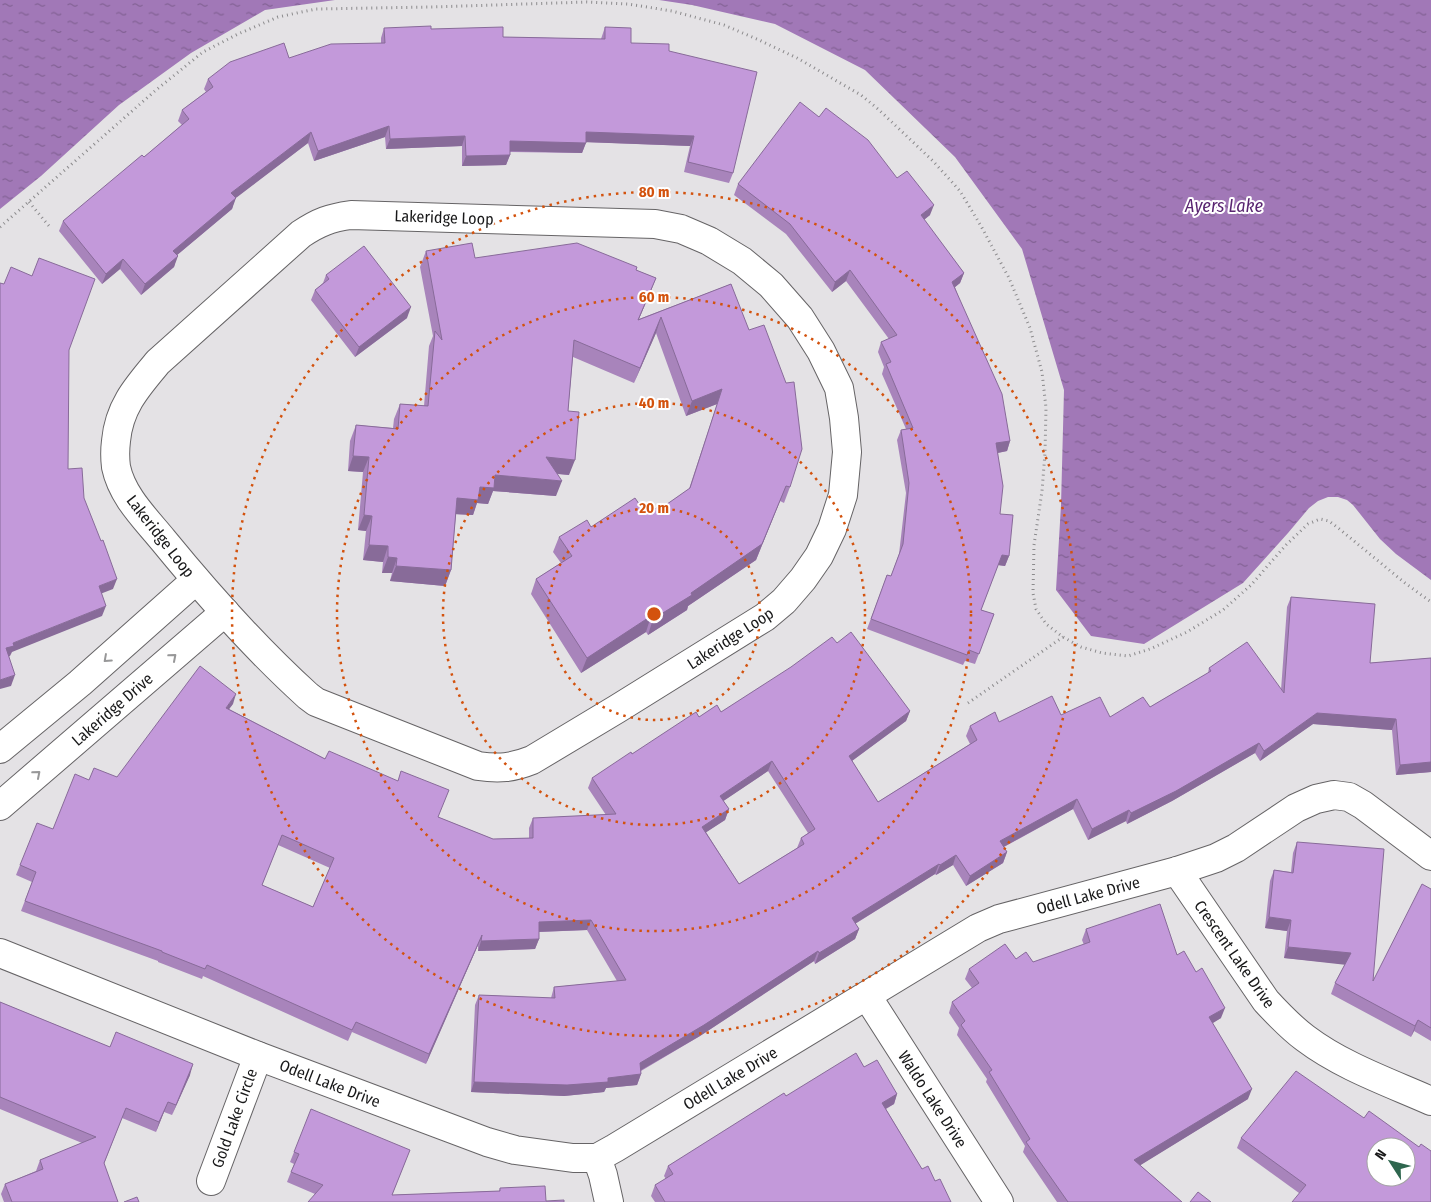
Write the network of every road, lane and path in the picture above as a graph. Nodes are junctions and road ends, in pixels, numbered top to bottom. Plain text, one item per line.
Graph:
1 (29, 202) dead end
2 (48, 226) dead end
3 (196, 580) junction
4 (225, 612) junction
5 (1063, 637) dead end
6 (968, 703) dead end
7 (0, 749) edge
8 (0, 806) edge
9 (1431, 856) edge
10 (1177, 872) junction
11 (0, 953) edge
12 (867, 996) junction
13 (258, 1056) junction
14 (1431, 1101) edge
15 (597, 1158) junction
16 (211, 1181) dead end
17 (609, 1202) edge
18 (999, 1202) edge

1 - 2 path
3 - 4 street, Lakeridge Loop
3 - 4 street, Lakeridge Loop
3 -> 7 street
8 -> 4 street, Lakeridge Drive
5 - 6 path
9 - 10 street, Odell Lake Drive
10 - 12 street, Odell Lake Drive
10 - 14 street, Crescent Lake Drive
11 - 13 street, Odell Lake Drive
12 - 15 street, Odell Lake Drive
12 - 18 street, Waldo Lake Drive
13 - 15 street, Odell Lake Drive
13 - 16 street, Gold Lake Circle
15 - 17 street

